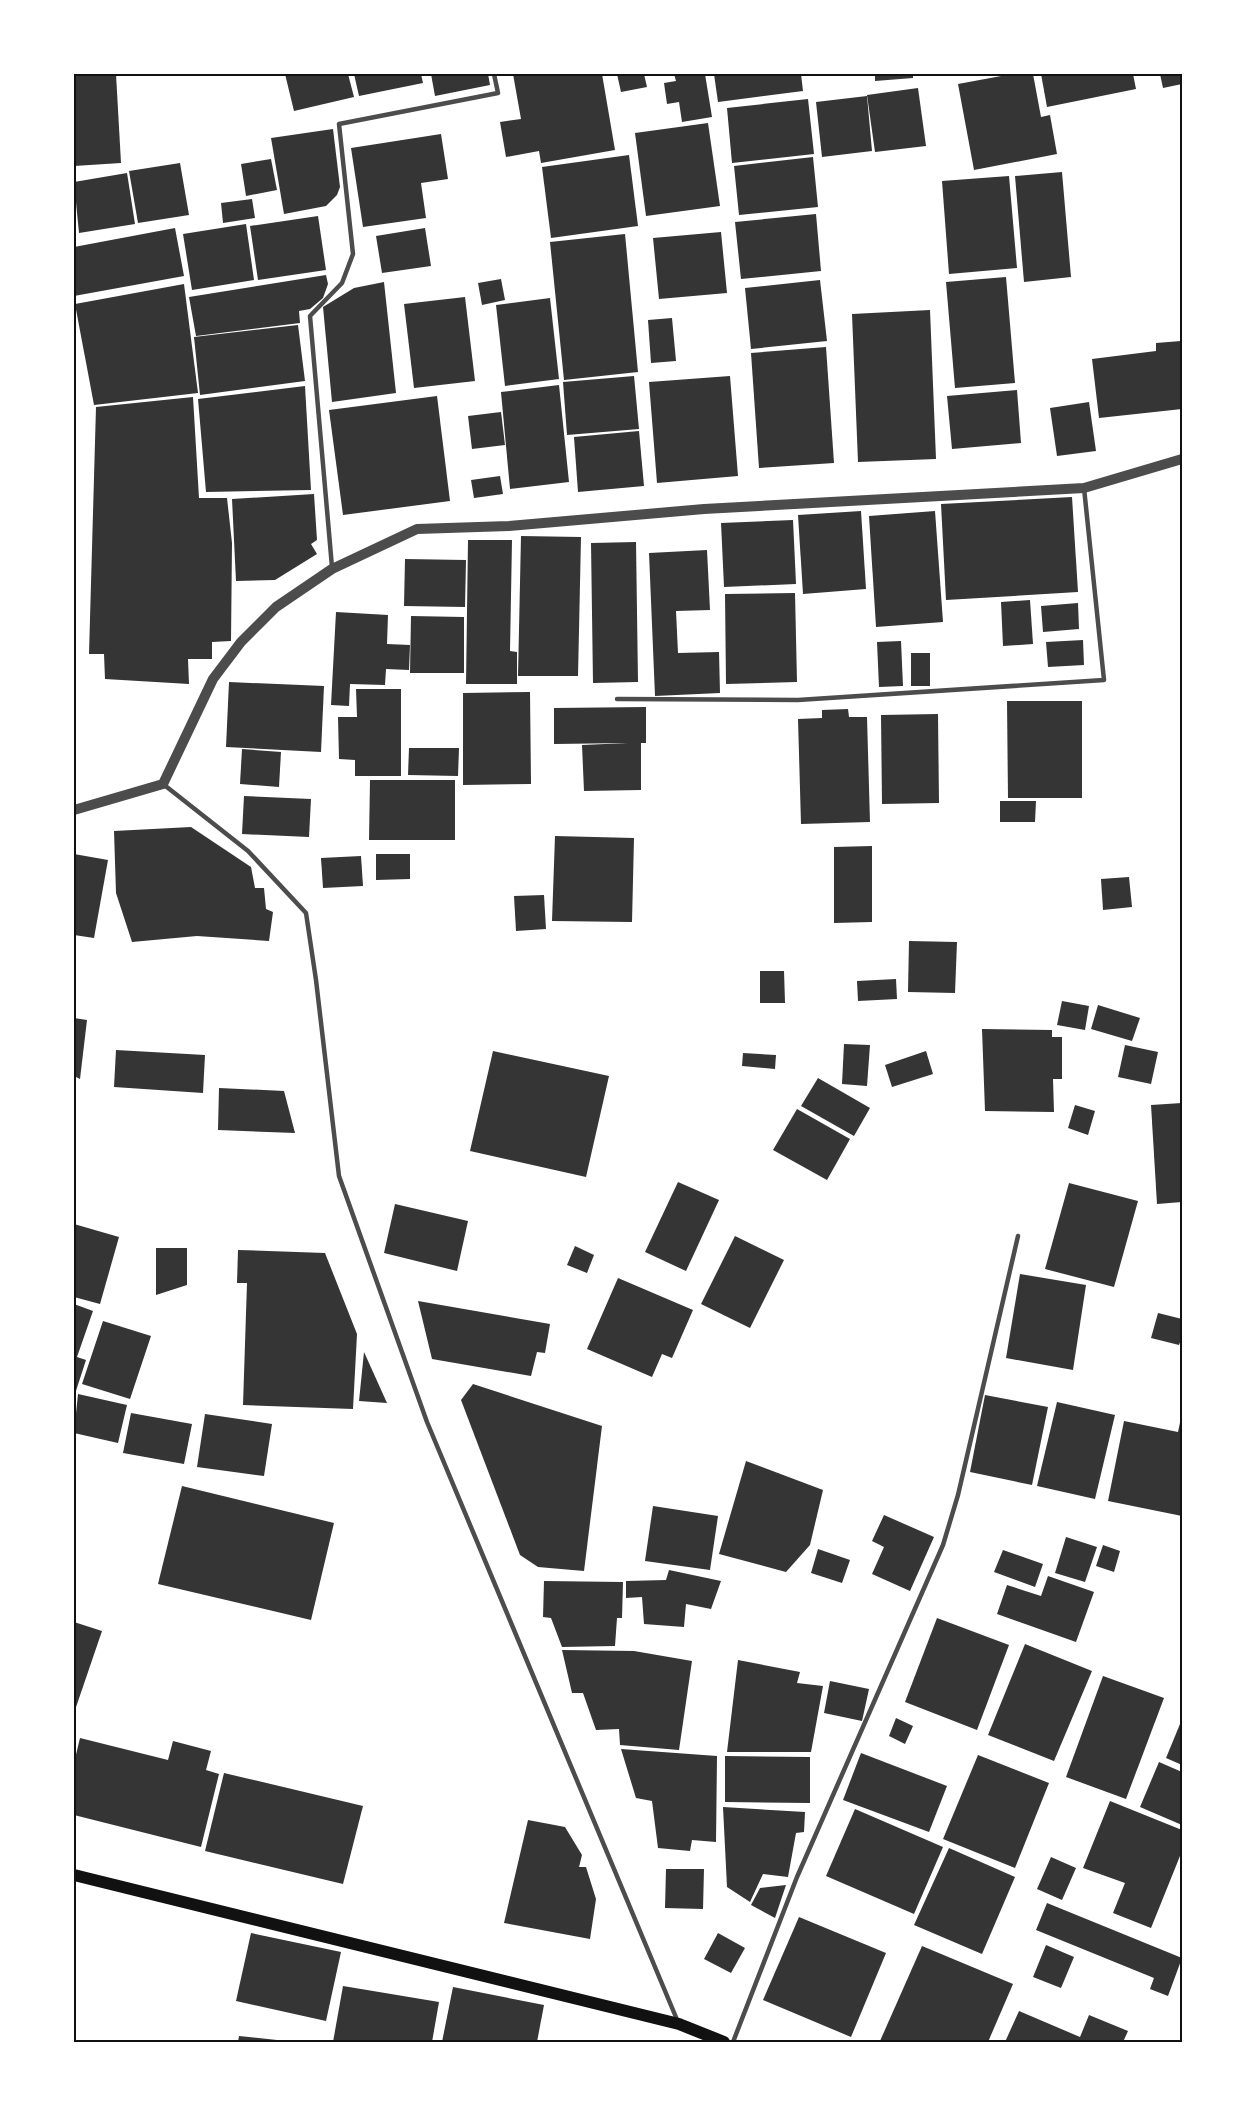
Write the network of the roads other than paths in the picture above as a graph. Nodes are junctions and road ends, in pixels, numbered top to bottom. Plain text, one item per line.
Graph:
1 (494, 74) edge
2 (1182, 459) edge
3 (1084, 488) junction
4 (332, 569) junction
5 (617, 699) dead end
6 (163, 784) junction
7 (74, 810) edge
8 (1018, 1236) dead end
9 (74, 1875) edge
10 (679, 2024) junction
11 (724, 2043) edge
12 (733, 2043) edge

1 - 4 lane
2 - 3 street
3 - 4 street
3 - 5 lane
4 - 6 street
6 - 7 street
6 - 10 lane
8 - 12 lane
9 - 10 main road
10 - 11 main road

